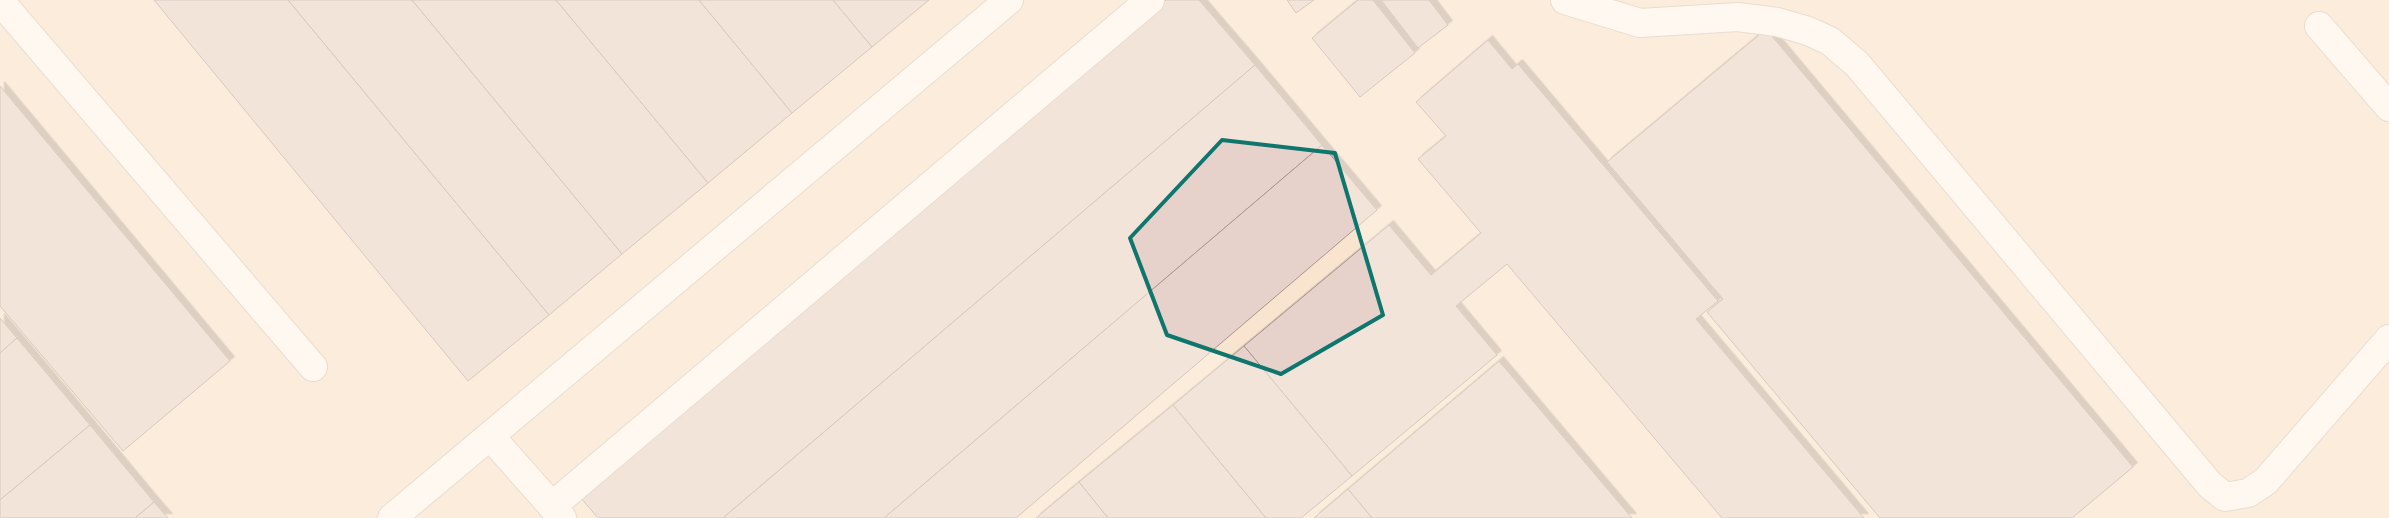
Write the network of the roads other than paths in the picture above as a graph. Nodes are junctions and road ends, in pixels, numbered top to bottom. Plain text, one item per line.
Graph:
1 (1009, 0) edge
2 (1150, 0) edge
3 (1565, 0) edge
4 (0, 1) edge
5 (2319, 26) dead end
6 (2389, 107) edge
7 (2389, 339) edge
8 (313, 367) dead end
9 (490, 436) junction
10 (557, 512) edge
11 (392, 518) edge

1 - 9 lane
2 - 10 lane
3 - 7 lane
4 - 8 lane
5 - 6 lane
9 - 10 lane
9 - 11 lane

